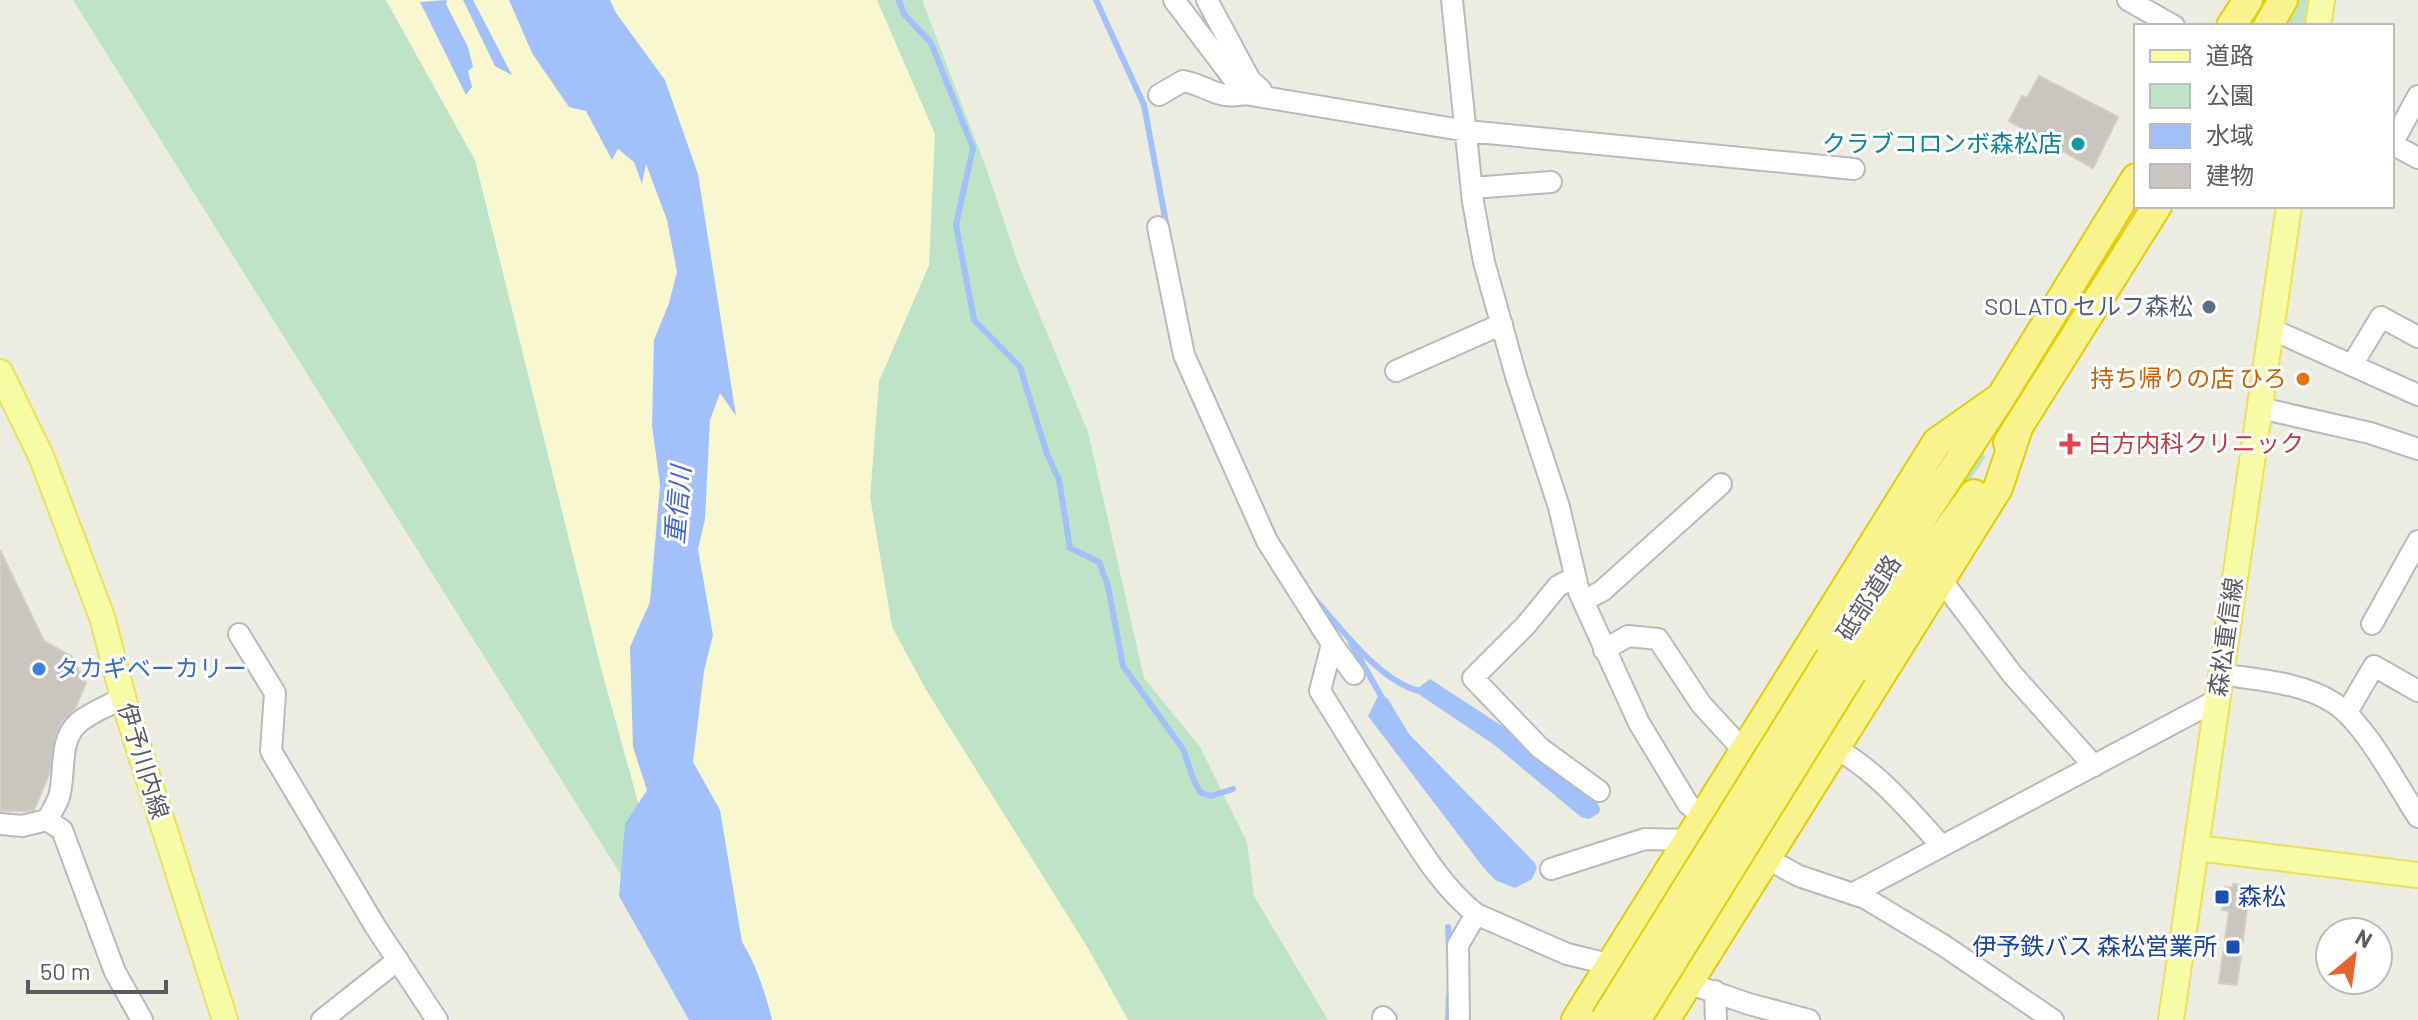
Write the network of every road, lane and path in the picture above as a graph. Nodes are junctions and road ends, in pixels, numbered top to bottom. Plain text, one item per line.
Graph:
1 (1174, 0) edge
2 (1207, 0) edge
3 (1452, 0) edge
4 (2128, 0) edge
5 (2248, 0) edge
6 (2283, 0) edge
7 (2322, 0) edge
8 (2170, 24) edge
9 (2232, 24) edge
10 (2269, 24) edge
11 (2318, 24) edge
12 (1245, 94) junction
13 (1159, 95) dead end
14 (2418, 96) edge
15 (1270, 98) junction
16 (1467, 131) junction
17 (2394, 140) edge
18 (2394, 145) edge
19 (2418, 158) edge
20 (1854, 169) dead end
21 (2134, 181) edge
22 (1551, 182) dead end
23 (1472, 188) junction
24 (2156, 208) edge
25 (2289, 208) edge
26 (1158, 227) dead end
27 (1502, 324) junction
28 (2271, 329) junction
29 (2418, 337) edge
30 (2352, 365) junction
31 (1396, 371) dead end
32 (0, 372) edge
33 (2418, 395) edge
34 (2001, 397) junction
35 (2260, 408) junction
36 (2018, 428) junction
37 (2418, 449) edge
38 (1721, 484) dead end
39 (2418, 541) edge
40 (1575, 577) junction
41 (1939, 584) junction
42 (1583, 601) junction
43 (2372, 624) dead end
44 (239, 634) dead end
45 (1332, 644) junction
46 (1604, 650) junction
47 (1841, 665) junction
48 (1354, 674) dead end
49 (2220, 674) junction
50 (2418, 691) edge
51 (123, 698) junction
52 (2217, 700) junction
53 (2345, 711) junction
54 (1835, 748) junction
55 (1744, 751) junction
56 (2094, 766) junction
57 (1599, 791) dead end
58 (2418, 817) edge
59 (47, 820) junction
60 (0, 824) edge
61 (1696, 829) junction
62 (1941, 845) junction
63 (2197, 848) junction
64 (1765, 858) junction
65 (1551, 869) dead end
66 (2418, 875) edge
67 (1854, 893) junction
68 (1476, 914) junction
69 (398, 960) junction
70 (1612, 965) junction
71 (1702, 987) junction
72 (142, 1020) edge
73 (225, 1020) edge
74 (322, 1020) edge
75 (437, 1020) edge
76 (1459, 1020) edge
77 (1576, 1020) edge
78 (1605, 1020) edge
79 (1636, 1020) edge
80 (1665, 1020) edge
81 (1716, 1020) edge
82 (1809, 1020) edge
83 (2053, 1020) edge
84 (2171, 1020) edge

1 - 12 street
2 - 15 street
3 - 16 street
4 - 8 street
5 - 9 highway
6 - 10 highway
7 - 11 main road
12 - 13 street
12 - 15 street
14 - 17 street
15 - 16 street
16 - 20 street
16 - 23 street
18 - 19 street
21 - 34 highway, 砥部道路
22 - 23 street
23 - 27 street
24 - 36 highway, 砥部道路
25 - 28 main road, 森松重信線
26 - 45 street
27 - 31 street
27 - 40 street
28 - 30 street
28 - 35 main road, 森松重信線
29 - 30 street
30 - 33 street
32 - 51 main road, 伊予川内線
34 - 47 highway, 砥部道路
34 - 55 highway
35 - 37 street
35 - 49 main road, 森松重信線
36 - 41 highway
36 - 47 highway, 砥部道路
38 - 42 street
39 - 43 street
40 - 42 street
40 - 57 street
41 - 54 highway
41 - 56 street
42 - 46 street
44 - 69 street
45 - 48 street
45 - 68 street
46 - 55 street
46 - 61 street
47 - 78 highway, 砥部道路, bridge
47 - 79 highway, 砥部道路, bridge
49 - 52 main road, 森松重信線
49 - 53 street
50 - 53 street
51 - 59 street
51 - 73 main road, 伊予川内線
52 - 56 street
52 - 63 main road, 森松重信線
53 - 58 street
54 - 62 street
54 - 64 highway
55 - 61 highway
56 - 62 street
59 - 60 street
59 - 72 street
61 - 64 street
61 - 65 street
61 - 70 highway
62 - 67 street
63 - 66 main road
63 - 84 main road, 森松重信線
64 - 67 street
64 - 71 highway
67 - 83 street
68 - 70 street
68 - 76 street
69 - 74 street
69 - 75 street
70 - 71 street
70 - 77 highway
71 - 80 highway
71 - 81 street
71 - 82 street

